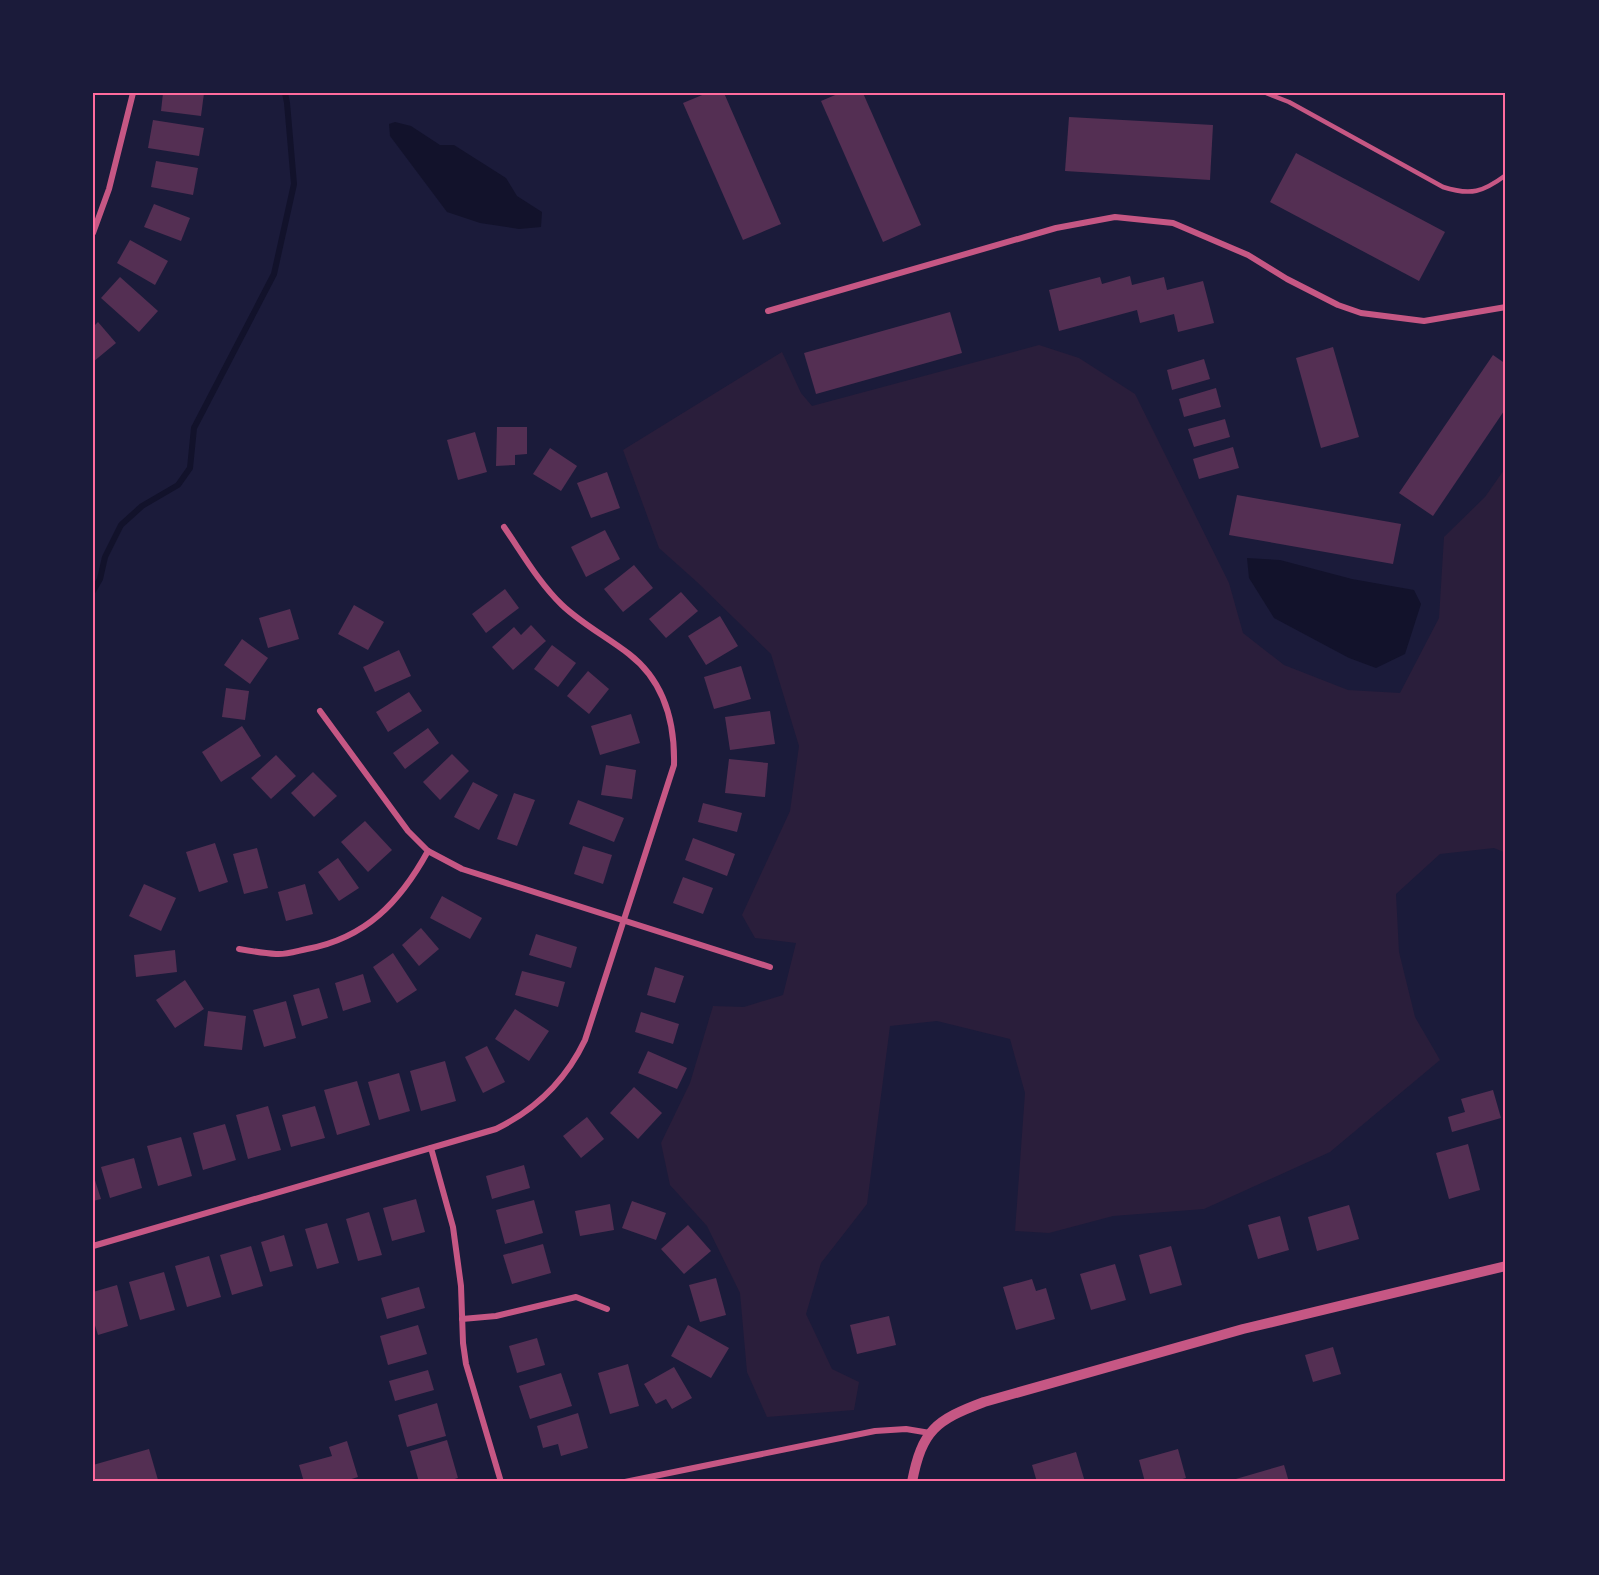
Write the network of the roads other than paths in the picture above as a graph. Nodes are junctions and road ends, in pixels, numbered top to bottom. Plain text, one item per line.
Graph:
1 (133, 93) edge
2 (1266, 93) edge
3 (1506, 175) edge
4 (93, 233) edge
5 (1506, 308) edge
6 (768, 311) dead end
7 (504, 527) dead end
8 (320, 711) dead end
9 (428, 851) junction
10 (623, 920) junction
11 (239, 949) dead end
12 (770, 967) dead end
13 (431, 1148) junction
14 (93, 1246) edge
15 (1506, 1266) edge
16 (607, 1309) dead end
17 (462, 1319) junction
18 (930, 1433) junction
19 (501, 1482) edge
20 (625, 1482) edge
21 (912, 1482) edge

1 - 4 street
2 - 3 lane
5 - 6 street
7 - 10 street
8 - 9 street
9 - 10 street
9 - 11 street
10 - 12 street
10 - 13 street
13 - 14 street
13 - 17 street
15 - 18 street
16 - 17 street
17 - 19 street
18 - 20 street
18 - 21 street

